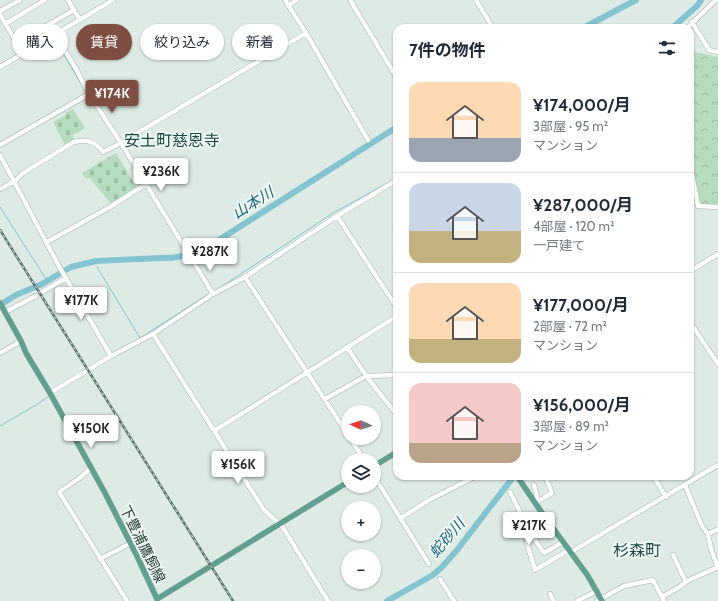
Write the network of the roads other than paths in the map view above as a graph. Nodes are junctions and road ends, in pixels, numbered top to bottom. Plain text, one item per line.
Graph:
1 (20, 0) edge
2 (45, 0) edge
3 (68, 0) edge
4 (113, 0) edge
5 (285, 0) edge
6 (297, 0) edge
7 (350, 0) edge
8 (476, 0) edge
9 (716, 0) edge
10 (288, 5) junction
11 (74, 10) junction
12 (0, 13) edge
13 (80, 20) junction
14 (692, 22) edge
15 (5, 24) junction
16 (491, 24) edge
17 (694, 25) edge
18 (68, 27) edge
19 (306, 33) junction
20 (718, 52) edge
21 (68, 56) edge
22 (12, 60) edge
23 (0, 67) edge
24 (393, 71) edge
25 (89, 94) junction
26 (368, 140) dead end
27 (121, 143) junction
28 (0, 145) edge
29 (0, 155) edge
30 (15, 181) junction
31 (393, 182) edge
32 (146, 184) junction
33 (694, 184) edge
34 (0, 189) edge
35 (718, 207) edge
36 (337, 216) junction
37 (47, 242) junction
38 (718, 254) edge
39 (694, 269) edge
40 (66, 277) junction
41 (245, 277) junction
42 (42, 292) dead end
43 (213, 294) junction
44 (36, 296) dead end
45 (393, 302) edge
46 (0, 303) edge
47 (4, 310) junction
48 (393, 318) edge
49 (694, 328) edge
50 (153, 334) junction
51 (21, 341) junction
52 (347, 347) junction
53 (0, 354) edge
54 (111, 356) junction
55 (718, 364) edge
56 (306, 372) junction
57 (393, 375) edge
58 (366, 376) junction
59 (50, 393) junction
60 (325, 399) junction
61 (393, 410) edge
62 (341, 424) edge
63 (214, 431) junction
64 (393, 454) edge
65 (381, 462) edge
66 (718, 466) edge
67 (92, 468) junction
68 (468, 480) edge
69 (521, 480) edge
70 (547, 480) edge
71 (655, 480) edge
72 (694, 480) edge
73 (694, 480) edge
74 (534, 484) dead end
75 (685, 485) junction
76 (341, 486) edge
77 (381, 487) edge
78 (510, 492) dead end
79 (666, 497) junction
80 (534, 502) junction
81 (542, 513) junction
82 (401, 518) junction
83 (280, 524) junction
84 (718, 529) edge
85 (708, 534) junction
86 (563, 542) junction
87 (131, 543) junction
88 (570, 551) junction
89 (673, 555) dead end
90 (100, 558) junction
91 (429, 564) dead end
92 (718, 568) edge
93 (440, 579) dead end
94 (686, 582) junction
95 (597, 591) junction
96 (550, 594) dead end
97 (663, 599) edge
98 (156, 600) edge
99 (600, 600) edge
100 (127, 601) edge
101 (328, 601) edge
102 (454, 601) edge
103 (554, 601) edge
104 (577, 601) edge

1 - 12 street
2 - 15 street
3 - 11 street
4 - 13 street
5 - 10 street
6 - 10 street
7 - 24 street
8 - 16 street
9 - 14 street
10 - 19 street
11 - 13 street
11 - 15 street
12 - 15 street
13 - 18 street
17 - 20 street
19 - 26 street
19 - 27 street
21 - 25 street
22 - 23 street
25 - 27 street
25 - 28 street
27 - 30 street
27 - 32 street
29 - 30 street
30 - 34 street
30 - 37 street
31 - 36 street
32 - 37 street
32 - 43 street
33 - 35 street
36 - 41 street
36 - 45 street
37 - 40 street
38 - 39 street
40 - 42 street
40 - 54 street
41 - 43 street
41 - 56 street
43 - 50 street
44 - 47 street
46 - 47 main road, 下豊浦鷹飼線
47 - 51 main road, 下豊浦鷹飼線
48 - 52 street
49 - 55 street
50 - 54 street
50 - 63 street
51 - 53 street
51 - 59 main road, 下豊浦鷹飼線
52 - 56 street
52 - 58 street
54 - 59 street
56 - 60 street
56 - 63 street
57 - 58 street
58 - 60 street
58 - 61 street
59 - 67 main road, 下豊浦鷹飼線
60 - 62 street
63 - 83 street
64 - 65 main road
66 - 72 street
67 - 87 main road, 下豊浦鷹飼線
67 - 90 street
68 - 82 street
69 - 80 main road
70 - 80 street
71 - 79 street
73 - 75 street
74 - 80 street
75 - 79 street
75 - 85 street
76 - 83 main road, 下豊浦鷹飼線
77 - 82 street
78 - 88 street
79 - 88 street
80 - 81 main road
81 - 86 main road
81 - 86 street
82 - 91 street
83 - 98 main road, 下豊浦鷹飼線
83 - 101 street
84 - 85 street
85 - 92 street
86 - 88 main road
87 - 90 street
87 - 98 main road, 下豊浦鷹飼線
88 - 95 main road
89 - 94 street
90 - 100 street
92 - 94 street
93 - 102 street
94 - 97 street
95 - 99 main road
95 - 104 street
96 - 103 street
97 - 99 street

